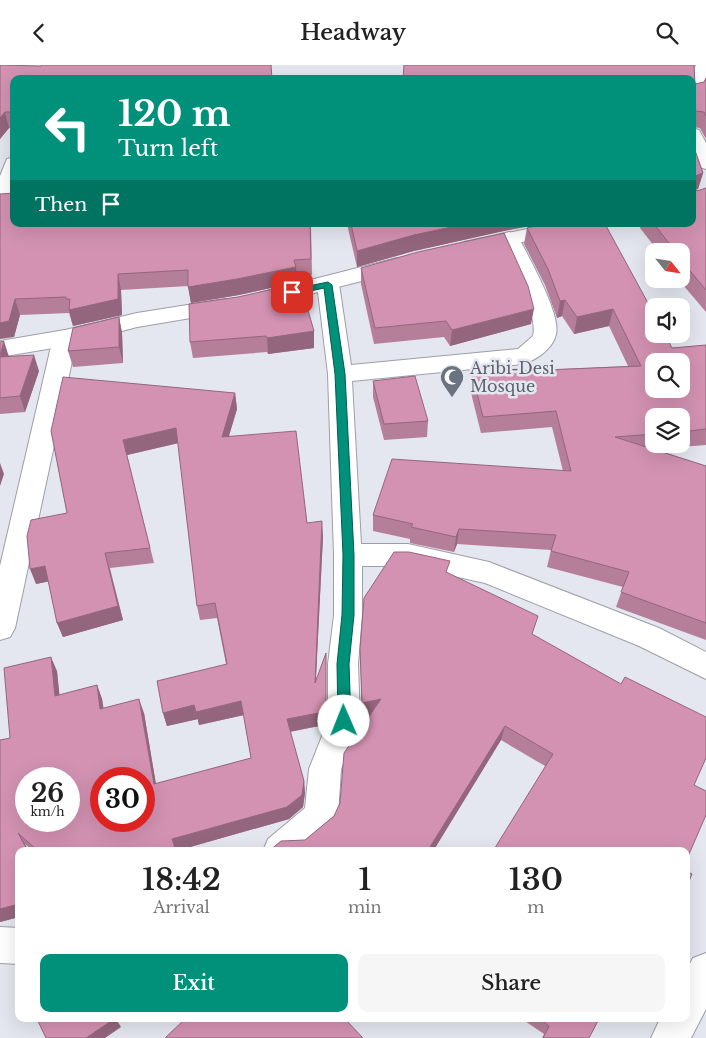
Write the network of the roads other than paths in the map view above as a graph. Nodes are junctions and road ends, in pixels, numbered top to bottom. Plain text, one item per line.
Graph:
1 (705, 65) edge
2 (696, 84) edge
3 (696, 142) edge
4 (706, 163) edge
5 (10, 175) edge
6 (4, 193) edge
7 (564, 227) edge
8 (510, 238) junction
9 (452, 251) edge
10 (414, 261) edge
11 (328, 285) junction
12 (66, 338) junction
13 (0, 349) edge
14 (340, 374) junction
15 (348, 555) junction
16 (0, 628) edge
17 (706, 666) edge
18 (285, 847) edge
19 (0, 945) edge
20 (15, 946) edge
21 (706, 971) edge
22 (690, 1002) edge
23 (679, 1022) edge
24 (670, 1038) edge

1 - 2 street
3 - 4 street
5 - 6 street
7 - 8 street
8 - 9 street
8 - 14 street
10 - 11 street
11 - 12 street
11 - 14 street
12 - 13 street
12 - 16 street
14 - 15 street
15 - 17 street
15 - 18 street
19 - 20 street
21 - 22 street
23 - 24 street

